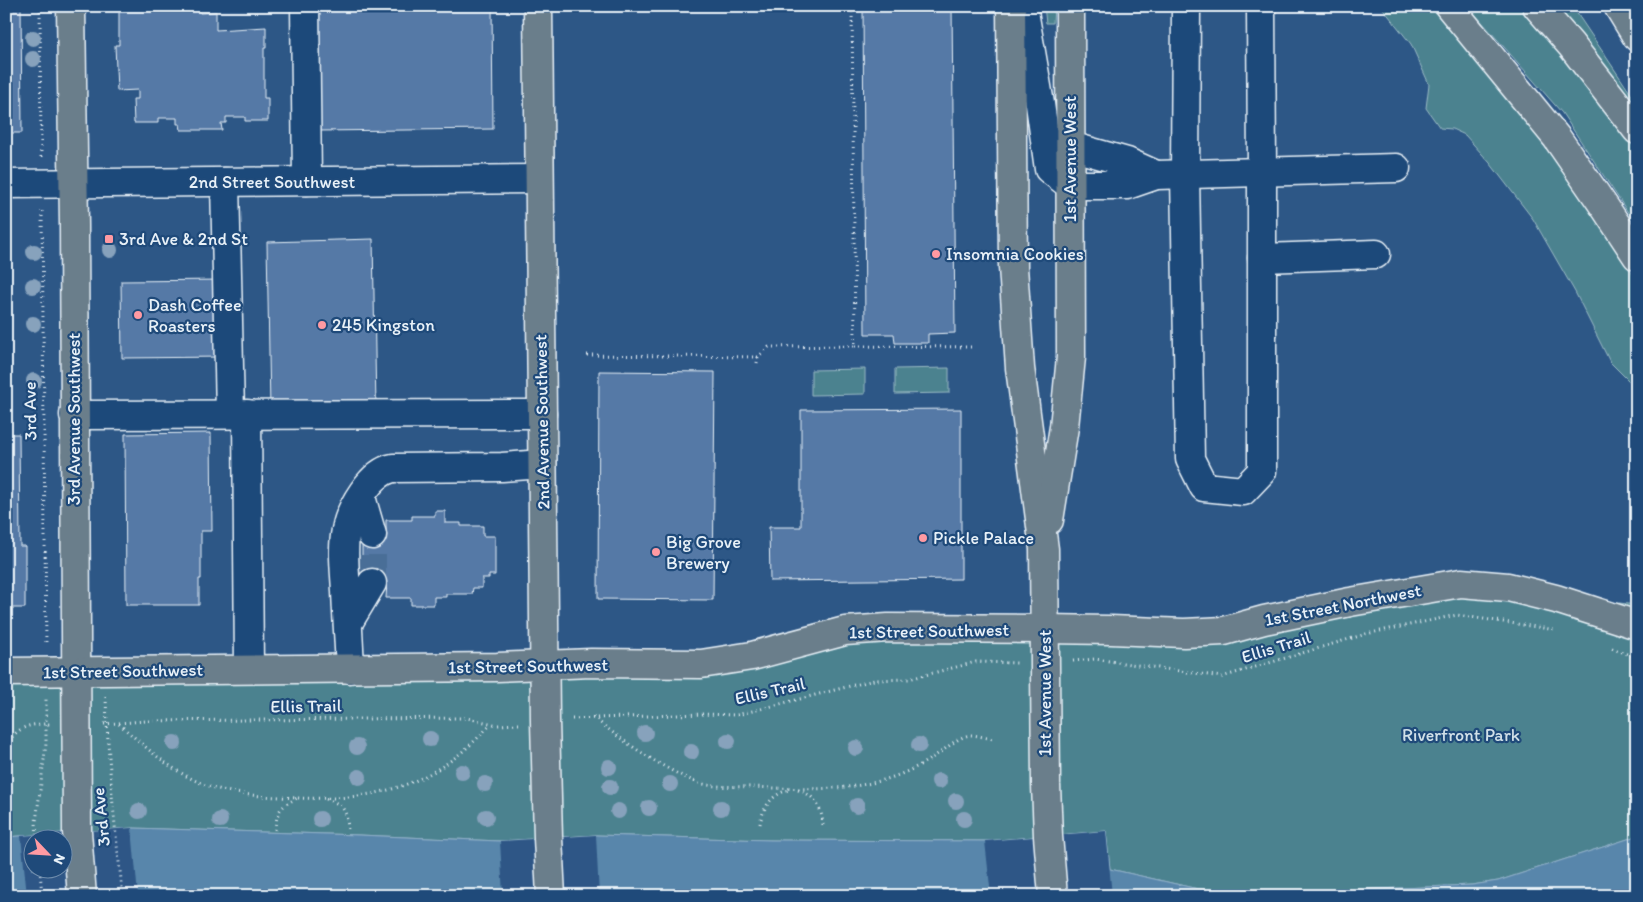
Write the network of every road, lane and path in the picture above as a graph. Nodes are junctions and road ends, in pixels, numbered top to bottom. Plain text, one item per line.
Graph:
1 (40, 6) edge
2 (71, 6) edge
3 (306, 6) edge
4 (538, 6) edge
5 (852, 6) edge
6 (1011, 6) edge
7 (1023, 6) edge
8 (1070, 6) edge
9 (1186, 6) edge
10 (1260, 6) edge
11 (1449, 6) edge
12 (1537, 6) edge
13 (1618, 6) edge
14 (1637, 37) edge
15 (1637, 130) edge
16 (40, 132) dead end
17 (1070, 146) junction
18 (1396, 168) dead end
19 (1262, 172) junction
20 (1156, 175) junction
21 (1186, 175) junction
22 (539, 179) junction
23 (225, 182) junction
24 (307, 182) junction
25 (6, 184) edge
26 (73, 184) junction
27 (1070, 185) junction
28 (42, 222) dead end
29 (1376, 254) dead end
30 (1637, 256) edge
31 (1262, 258) junction
32 (855, 346) junction
33 (975, 347) dead end
34 (587, 355) dead end
35 (758, 357) junction
36 (757, 363) dead end
37 (238, 414) junction
38 (542, 414) junction
39 (74, 415) junction
40 (542, 464) junction
41 (360, 497) junction
42 (372, 535) tunnel mouth
43 (1044, 549) junction
44 (372, 583) tunnel mouth
45 (45, 600) dead end
46 (348, 623) junction
47 (1637, 625) edge
48 (1045, 629) junction
49 (1558, 631) dead end
50 (1610, 647) dead end
51 (1637, 658) edge
52 (1095, 659) dead end
53 (976, 662) dead end
54 (545, 665) junction
55 (350, 669) junction
56 (249, 670) junction
57 (76, 671) junction
58 (6, 672) edge
59 (593, 717) junction
60 (566, 720) dead end
61 (46, 721) dead end
62 (40, 724) dead end
63 (110, 724) dead end
64 (118, 724) junction
65 (491, 724) junction
66 (502, 725) dead end
67 (107, 735) dead end
68 (993, 739) dead end
69 (6, 745) edge
70 (792, 789) junction
71 (299, 798) junction
72 (321, 798) junction
73 (760, 824) dead end
74 (824, 825) dead end
75 (36, 830) edge
76 (275, 830) dead end
77 (348, 832) dead end
78 (41, 880) edge
79 (42, 896) edge
80 (82, 896) edge
81 (123, 896) edge
82 (551, 896) edge
83 (1054, 896) edge

1 - 16 path
2 - 26 main road, 3rd Avenue Southwest
3 - 24 street
4 - 22 main road, 2nd Avenue Southwest
5 - 32 path
6 - 43 main road, 1st Avenue West
7 - 27 street
8 - 17 main road, 1st Avenue West
9 - 21 street
10 - 19 street
11 - 30 main road
12 - 15 main road
13 - 14 main road
17 - 20 street
17 - 27 main road, 1st Avenue West
18 - 19 street
19 - 21 street
19 - 31 street
20 - 21 street
20 - 27 street
21 - 31 street
22 - 24 street, 2nd Street Southwest
22 - 38 main road, 2nd Avenue Southwest
23 - 24 street, 2nd Street Southwest
23 - 26 street, 2nd Street Southwest
23 - 37 street
25 - 26 street, 2nd Street Southwest
26 - 39 main road, 3rd Avenue Southwest
27 - 43 main road, 1st Avenue West
28 - 45 path, 3rd Ave
29 - 31 street
32 - 33 path
32 - 35 path
34 - 35 path
35 - 36 path
37 - 38 street
37 - 39 street
37 - 56 street
38 - 40 main road, 2nd Avenue Southwest
39 - 57 main road, 3rd Avenue Southwest
40 - 41 street
40 - 54 main road, 2nd Avenue Southwest
41 - 42 street
41 - 46 street
43 - 48 main road, 1st Avenue West
44 - 46 street
46 - 55 street
47 - 48 main road, 1st Street Northwest
48 - 54 main road, 1st Street Southwest
48 - 83 main road, 1st Avenue West
49 - 52 path, Ellis Trail
50 - 51 path
53 - 59 path, Ellis Trail
54 - 55 main road, 1st Street Southwest
54 - 82 main road, 2nd Avenue Southwest
55 - 56 main road, 1st Street Southwest
56 - 57 main road, 1st Street Southwest
57 - 58 main road, 1st Street Southwest
57 - 80 main road, 3rd Avenue Southwest
59 - 60 path, Ellis Trail
59 - 70 path
61 - 75 path
62 - 69 path
63 - 64 path, Ellis Trail
64 - 65 path, Ellis Trail
64 - 71 path
65 - 66 path, Ellis Trail
65 - 72 path
67 - 81 path, 3rd Ave
68 - 70 path
70 - 73 path
70 - 74 path
71 - 72 path
71 - 76 path
72 - 77 path
78 - 79 path

